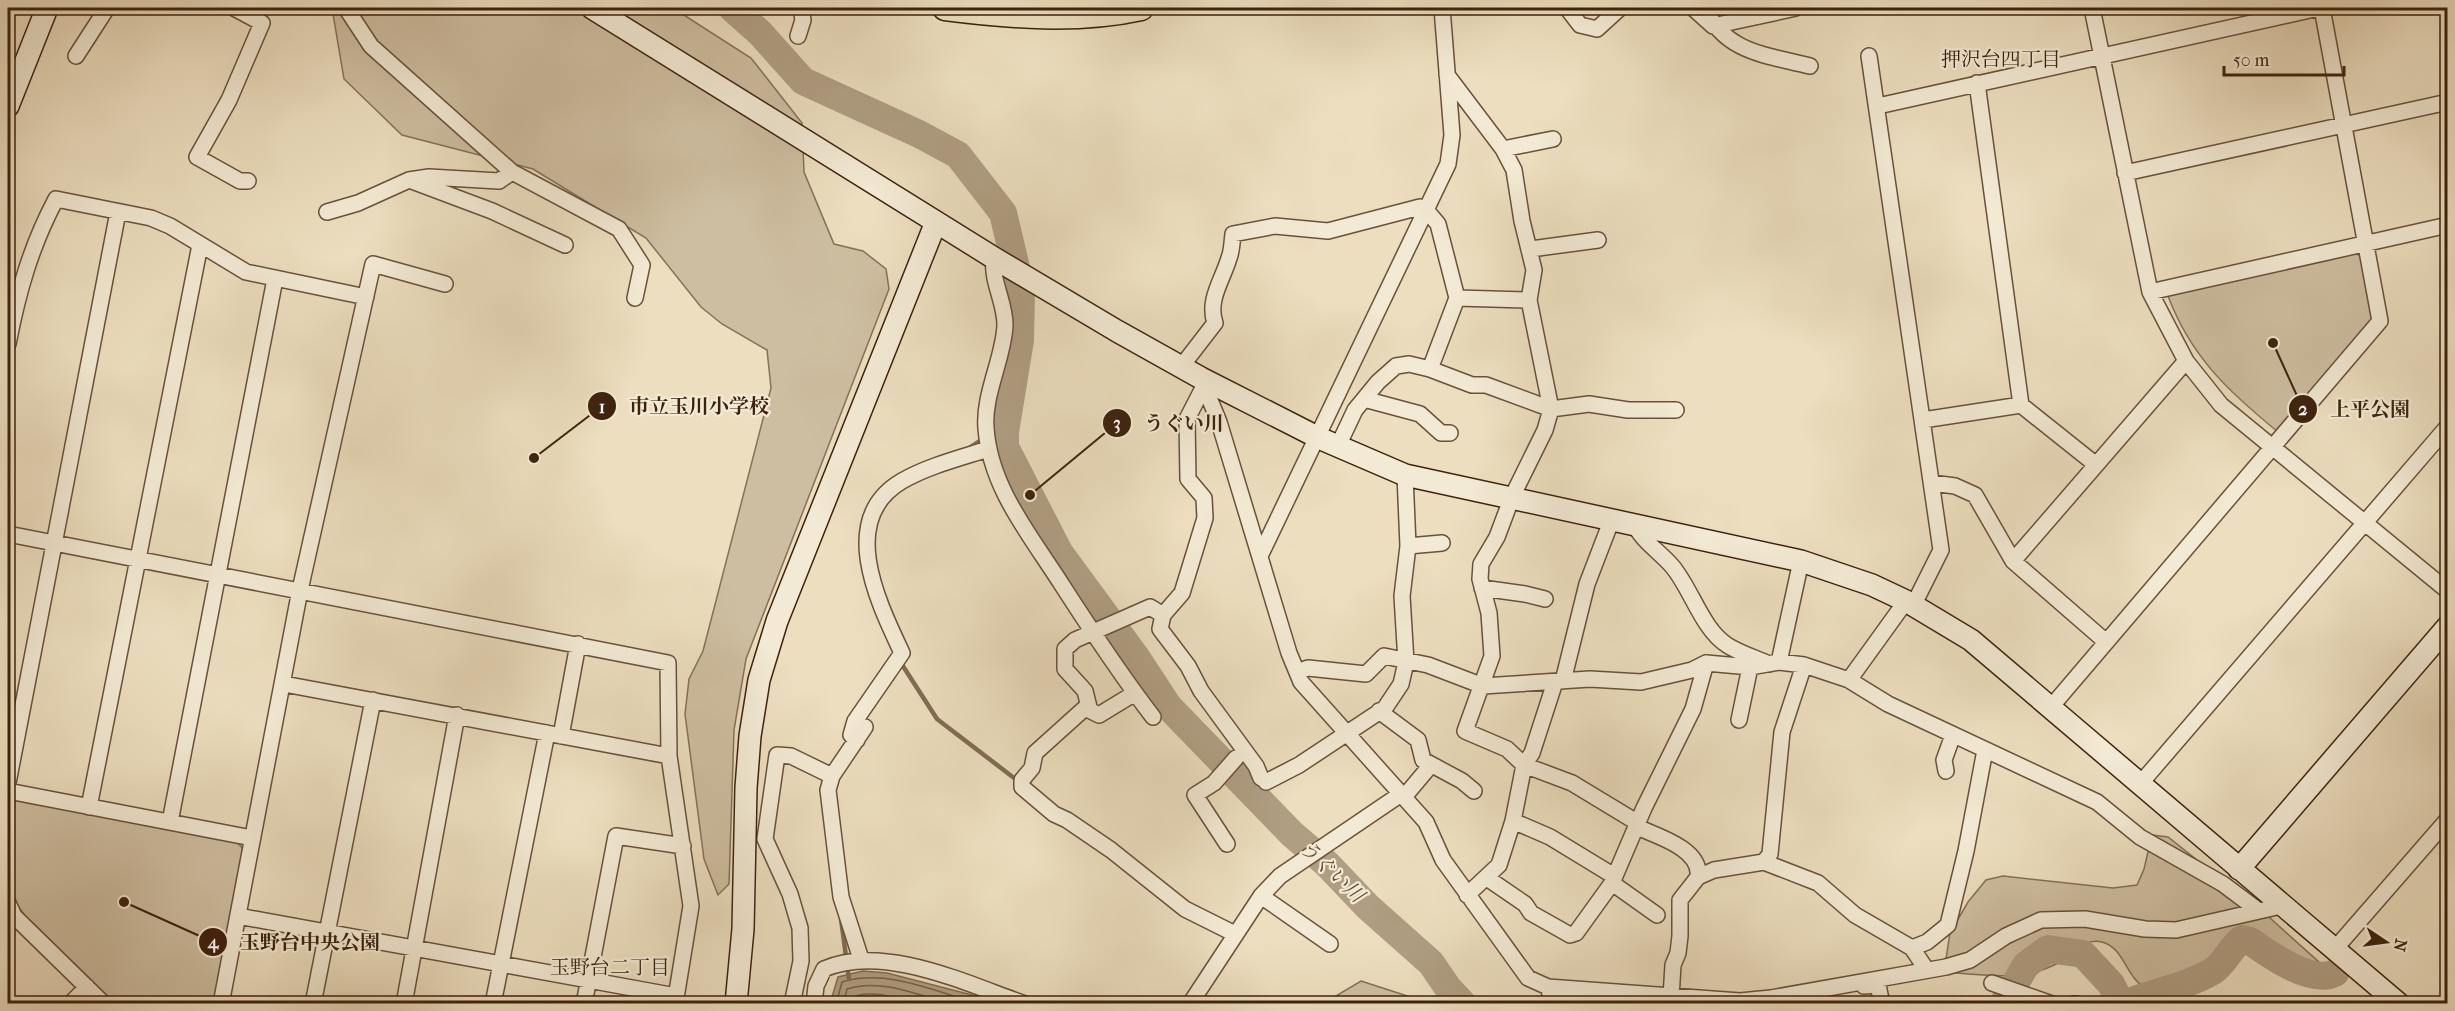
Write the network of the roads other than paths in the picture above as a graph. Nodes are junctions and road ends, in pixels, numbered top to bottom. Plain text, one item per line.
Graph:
1 (47, 8) edge
2 (107, 8) edge
3 (234, 8) edge
4 (346, 8) edge
5 (592, 8) edge
6 (801, 8) edge
7 (945, 8) edge
8 (1141, 8) edge
9 (1442, 8) edge
10 (1567, 8) edge
11 (1620, 8) edge
12 (1693, 8) edge
13 (1705, 8) edge
14 (1796, 8) edge
15 (2092, 8) edge
16 (2320, 8) edge
17 (1713, 26) junction
18 (798, 36) dead end
19 (1869, 56) dead end
20 (2102, 56) junction
21 (76, 57) dead end
22 (15, 66) edge
23 (1810, 66) dead end
24 (1447, 75) junction
25 (1977, 83) junction
26 (2448, 102) edge
27 (8, 106) edge
28 (1878, 106) junction
29 (2342, 123) junction
30 (1553, 139) dead end
31 (1503, 149) junction
32 (512, 172) junction
33 (2125, 173) junction
34 (410, 180) junction
35 (248, 181) dead end
36 (1427, 210) junction
37 (118, 212) junction
38 (327, 212) dead end
39 (936, 222) junction
40 (2448, 225) edge
41 (1598, 240) dead end
42 (2365, 242) junction
43 (200, 245) junction
44 (565, 245) dead end
45 (1531, 249) junction
46 (994, 258) junction
47 (275, 279) junction
48 (445, 284) dead end
49 (2150, 292) junction
50 (366, 297) junction
51 (1457, 297) junction
52 (635, 298) dead end
53 (1529, 300) junction
54 (8, 344) edge
55 (2186, 361) junction
56 (1181, 367) junction
57 (1430, 369) junction
58 (1203, 382) junction
59 (1364, 399) junction
60 (2021, 405) junction
61 (1551, 409) junction
62 (1676, 410) dead end
63 (1923, 420) junction
64 (2448, 426) edge
65 (1450, 433) dead end
66 (1329, 442) junction
67 (2274, 447) junction
68 (988, 449) junction
69 (2095, 464) junction
70 (1405, 475) junction
71 (1932, 483) junction
72 (1512, 497) junction
73 (1612, 519) junction
74 (2366, 521) junction
75 (1635, 525) junction
76 (8, 534) edge
77 (54, 543) junction
78 (1442, 543) dead end
79 (1408, 546) junction
80 (1260, 556) junction
81 (138, 559) junction
82 (1801, 561) junction
83 (2013, 561) junction
84 (218, 575) junction
85 (1482, 588) junction
86 (300, 591) junction
87 (2448, 591) edge
88 (1545, 600) dead end
89 (1910, 602) junction
90 (1163, 615) junction
91 (2448, 626) edge
92 (1094, 633) junction
93 (2105, 641) junction
94 (578, 644) junction
95 (1406, 662) junction
96 (1706, 663) junction
97 (1774, 663) junction
98 (1803, 665) junction
99 (1750, 667) junction
100 (1297, 672) junction
101 (1849, 680) junction
102 (1559, 682) junction
103 (284, 684) junction
104 (1483, 686) junction
105 (1135, 693) junction
106 (373, 700) junction
107 (2051, 707) junction
108 (1085, 708) junction
109 (1379, 711) junction
110 (457, 715) junction
111 (1153, 717) dead end
112 (1739, 720) dead end
113 (865, 727) dead end
114 (1345, 731) junction
115 (554, 735) junction
116 (1953, 735) junction
117 (856, 740) junction
118 (1985, 750) junction
119 (669, 756) junction
120 (1236, 758) dead end
121 (1431, 765) junction
122 (1524, 765) junction
123 (1946, 771) dead end
124 (832, 776) junction
125 (8, 783) edge
126 (2140, 784) junction
127 (8, 791) edge
128 (1474, 791) dead end
129 (1403, 796) junction
130 (89, 807) junction
131 (2448, 819) edge
132 (1513, 821) junction
133 (170, 822) junction
134 (1638, 825) junction
135 (252, 838) junction
136 (755, 839) junction
137 (1227, 844) dead end
138 (683, 846) junction
139 (1764, 862) junction
140 (2239, 869) junction
141 (1698, 877) junction
142 (1487, 878) junction
143 (1613, 880) junction
144 (1467, 895) junction
145 (1261, 896) junction
146 (8, 903) edge
147 (2281, 906) junction
148 (2259, 911) junction
149 (1657, 915) dead end
150 (238, 916) junction
151 (327, 932) junction
152 (1235, 934) junction
153 (1330, 944) dead end
154 (414, 947) junction
155 (1912, 948) junction
156 (2334, 950) junction
157 (861, 959) junction
158 (501, 963) junction
159 (1926, 969) junction
160 (589, 980) junction
161 (1860, 981) junction
162 (1992, 983) dead end
163 (87, 987) junction
164 (1548, 987) junction
165 (1671, 997) junction
166 (676, 1000) edge
167 (1693, 1001) edge
168 (70, 1004) edge
169 (104, 1004) edge
170 (221, 1004) edge
171 (313, 1004) edge
172 (404, 1004) edge
173 (493, 1004) edge
174 (584, 1004) edge
175 (736, 1004) edge
176 (792, 1004) edge
177 (814, 1004) edge
178 (1025, 1004) edge
179 (1190, 1004) edge
180 (1565, 1004) edge
181 (1882, 1004) edge
182 (2052, 1004) edge
183 (2399, 1004) edge

1 - 22 street
2 - 21 street
3 - 35 street
4 - 32 street
5 - 39 street
6 - 18 street
7 - 8 main road
9 - 24 street
10 - 11 street
12 - 17 street
13 - 17 street
14 - 17 street
15 - 20 street
16 - 20 street
16 - 29 street
17 - 23 street
19 - 28 street
20 - 25 street
20 - 33 street
22 - 27 street
24 - 31 street
24 - 36 street
25 - 28 street
25 - 60 street
26 - 29 street
28 - 63 street
29 - 33 street
29 - 42 street
30 - 31 street
31 - 45 street
32 - 34 street
32 - 52 street
33 - 49 street
34 - 38 street
34 - 44 street
36 - 51 street
36 - 56 street
36 - 66 street
37 - 43 street
37 - 54 street
37 - 77 street
39 - 46 street
39 - 136 street
40 - 42 street
41 - 45 street
42 - 49 street
42 - 67 street
43 - 47 street
43 - 81 street
45 - 53 street
46 - 56 street
46 - 68 street
47 - 50 street
47 - 84 street
48 - 50 street
49 - 55 street
50 - 86 street
51 - 53 street
51 - 57 street
53 - 61 street
55 - 67 street
55 - 69 street
56 - 58 street
57 - 59 street
57 - 61 street
58 - 66 street
58 - 80 street
58 - 90 street
59 - 65 street
59 - 66 street
60 - 63 street
60 - 69 street
61 - 62 street
61 - 72 street
63 - 71 street
64 - 74 street
66 - 70 street
66 - 80 street
67 - 74 street
67 - 93 street
68 - 92 street
68 - 117 street
69 - 83 street
70 - 72 street
70 - 79 street
71 - 83 street
71 - 89 street
72 - 73 street
72 - 85 street
73 - 75 street
73 - 102 street
74 - 87 street
74 - 126 street
75 - 82 street
75 - 97 street
76 - 77 street
77 - 81 street
77 - 125 street
78 - 79 street
79 - 95 street
80 - 100 street
81 - 84 street
81 - 130 street
82 - 89 street
82 - 97 street
83 - 93 street
84 - 86 street
84 - 133 street
85 - 88 street
85 - 104 street
86 - 94 street
86 - 103 street
89 - 101 street
89 - 107 street
90 - 92 street
90 - 114 street
91 - 140 street
92 - 105 street
92 - 108 street
93 - 107 street
94 - 115 street
94 - 119 street
95 - 100 street
95 - 104 street
95 - 109 street
96 - 99 street
96 - 102 street
96 - 134 street
97 - 98 street
97 - 99 street
98 - 101 street
98 - 139 street
99 - 112 street
100 - 114 street
101 - 116 street
102 - 104 street
102 - 122 street
103 - 106 street
103 - 135 street
104 - 122 street
105 - 108 street
105 - 111 street
106 - 110 street
106 - 151 street
107 - 126 street
108 - 152 street
109 - 114 street
109 - 121 street
110 - 115 street
110 - 154 street
113 - 117 street
114 - 129 street
115 - 119 street
115 - 158 street
116 - 118 street
116 - 123 street
117 - 124 street
118 - 148 street
118 - 155 street
119 - 138 street
120 - 137 street
121 - 128 street
121 - 129 street
122 - 132 street
122 - 134 street
124 - 136 street
124 - 157 street
126 - 140 street
127 - 130 street
129 - 144 street
129 - 145 street
130 - 133 street
131 - 156 street
132 - 142 street
132 - 143 street
133 - 135 street
134 - 141 street
134 - 143 street
135 - 150 street
136 - 175 street
136 - 176 street
138 - 160 street
138 - 166 street
139 - 141 street
139 - 155 street
140 - 147 street
141 - 165 street
142 - 143 street
142 - 144 street
143 - 149 street
144 - 164 street
145 - 152 street
145 - 153 street
146 - 163 street
147 - 148 street
147 - 156 street
148 - 159 street
150 - 151 street
150 - 170 street
151 - 154 street
151 - 171 street
152 - 179 street
154 - 158 street
154 - 172 street
155 - 159 street
156 - 183 street
157 - 177 street
157 - 178 street
158 - 160 street
158 - 173 street
159 - 161 street
160 - 166 street
160 - 174 street
161 - 167 street
161 - 181 street
162 - 182 street
163 - 168 street
163 - 169 street
164 - 165 street
164 - 180 street
165 - 167 street

